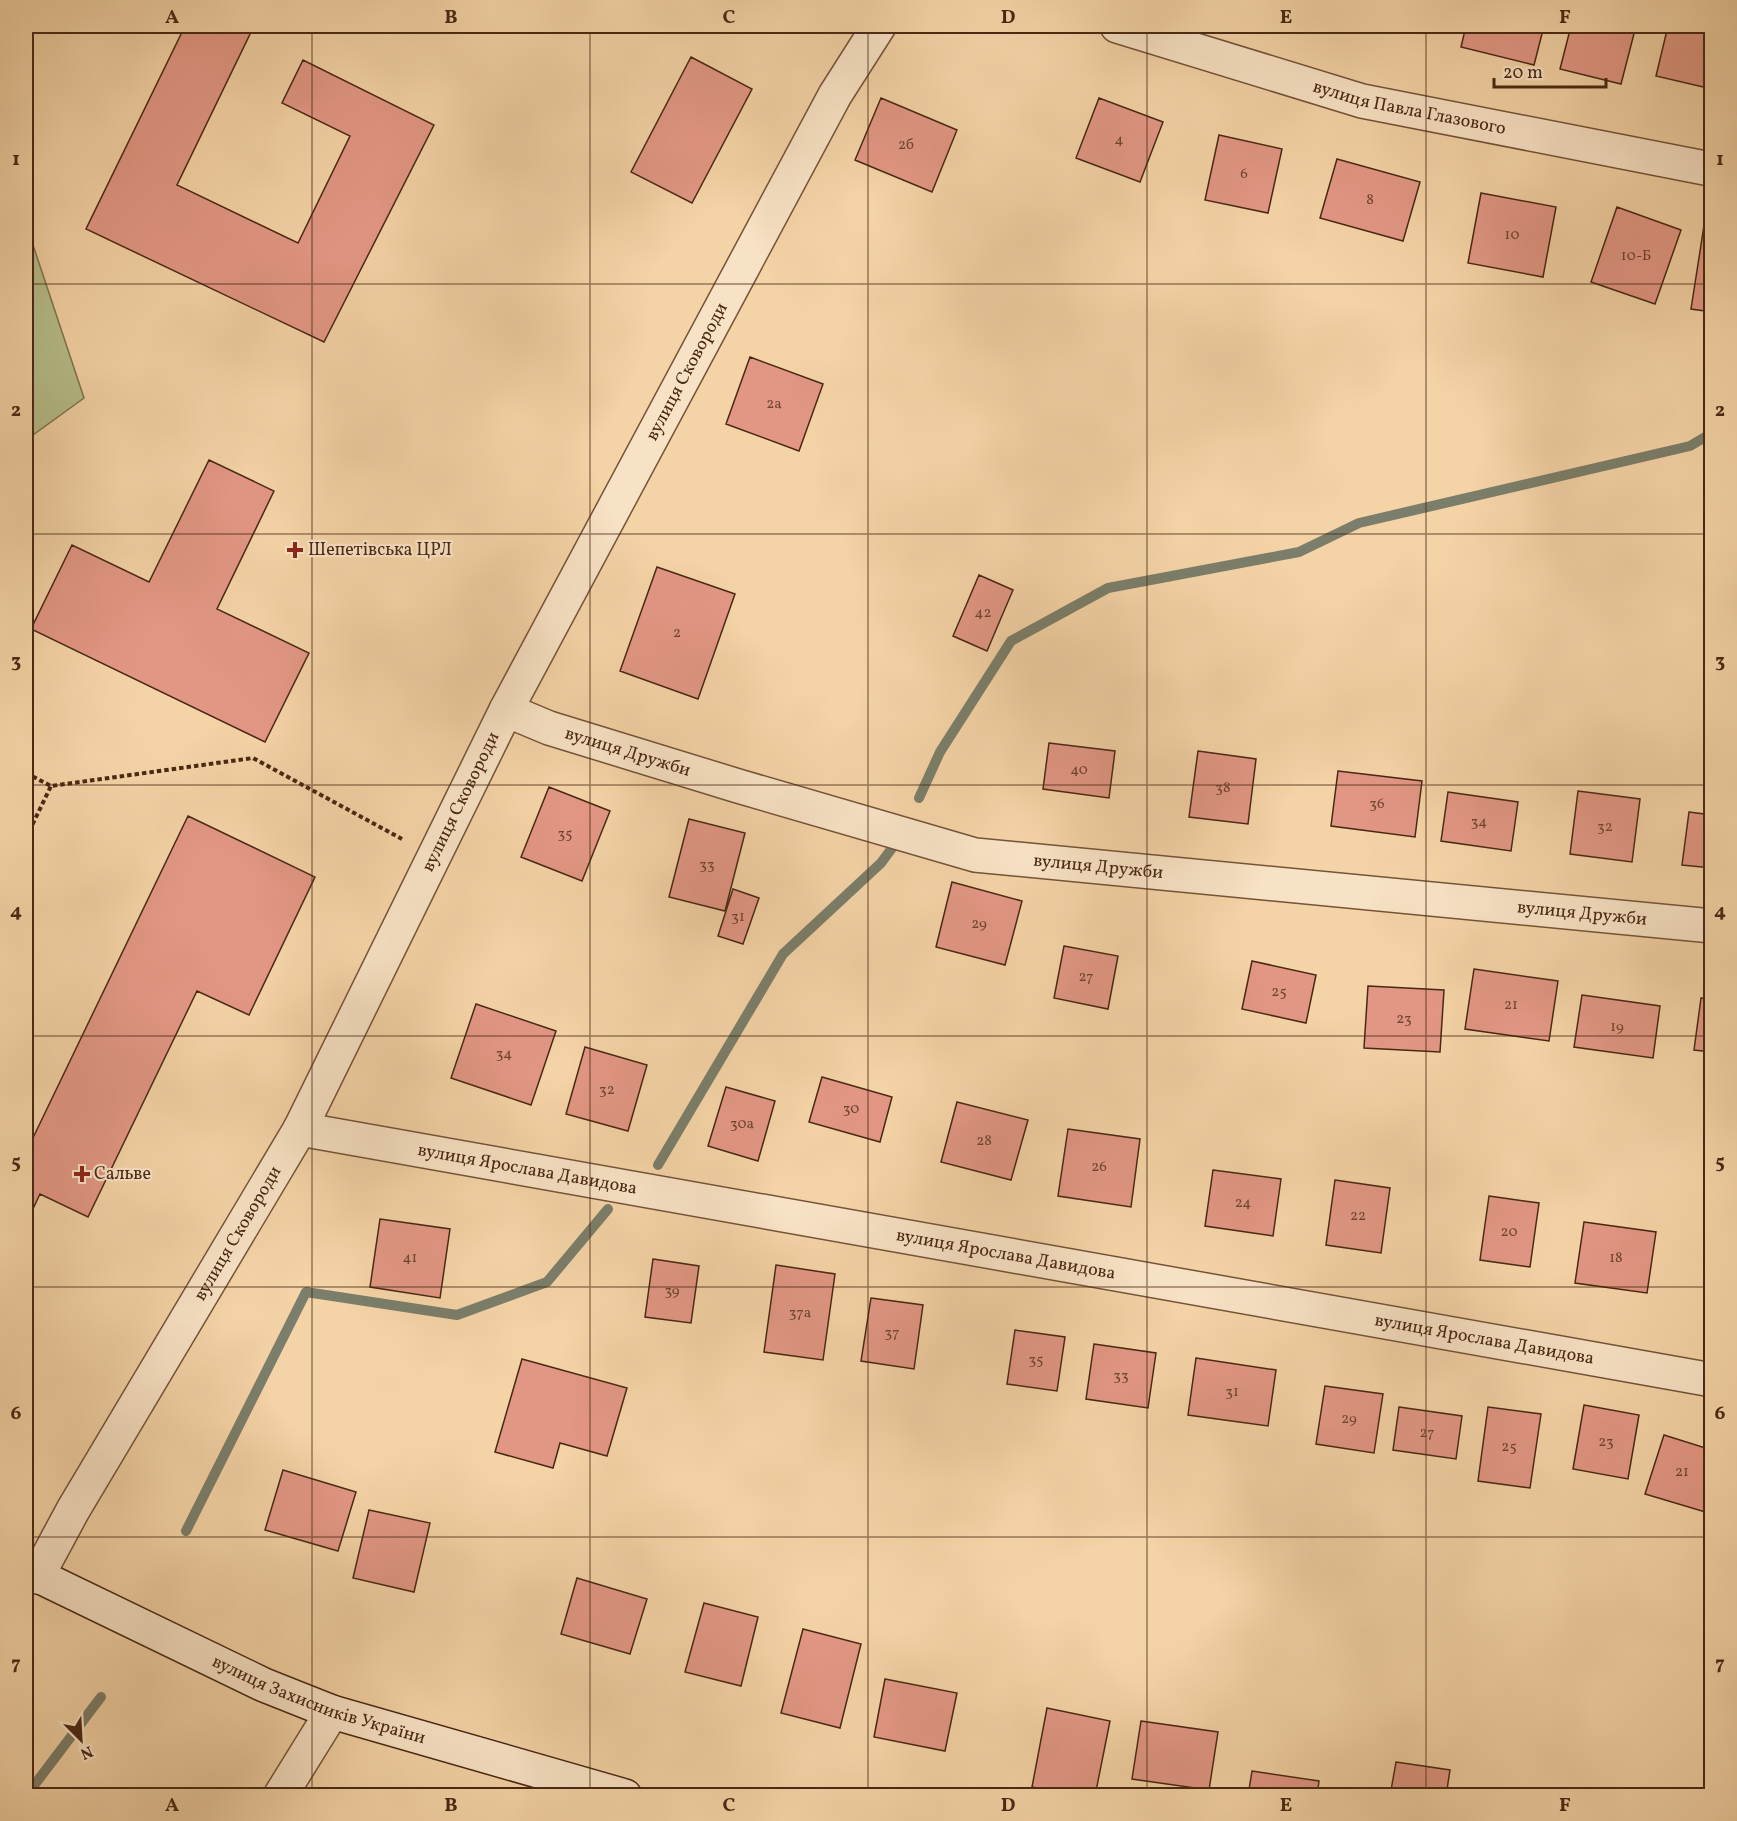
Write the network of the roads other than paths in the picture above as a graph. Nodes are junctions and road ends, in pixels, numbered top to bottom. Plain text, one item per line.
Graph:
1 (879, 26) edge
2 (1117, 26) edge
3 (1710, 169) edge
4 (506, 710) junction
5 (1712, 926) edge
6 (300, 1129) junction
7 (1712, 1380) edge
8 (31, 1573) edge
9 (332, 1712) junction
10 (280, 1796) edge
11 (625, 1796) edge

1 - 4 street, вулиця Сковороди
2 - 3 street, вулиця Павла Глазового
4 - 5 street, вулиця Дружби
4 - 6 street, вулиця Сковороди
6 - 7 street, вулиця Ярослава Давидова
6 - 8 street, вулиця Сковороди
8 - 9 street, вулиця Захисників України
9 - 10 street
9 - 11 street, вулиця Захисників України

